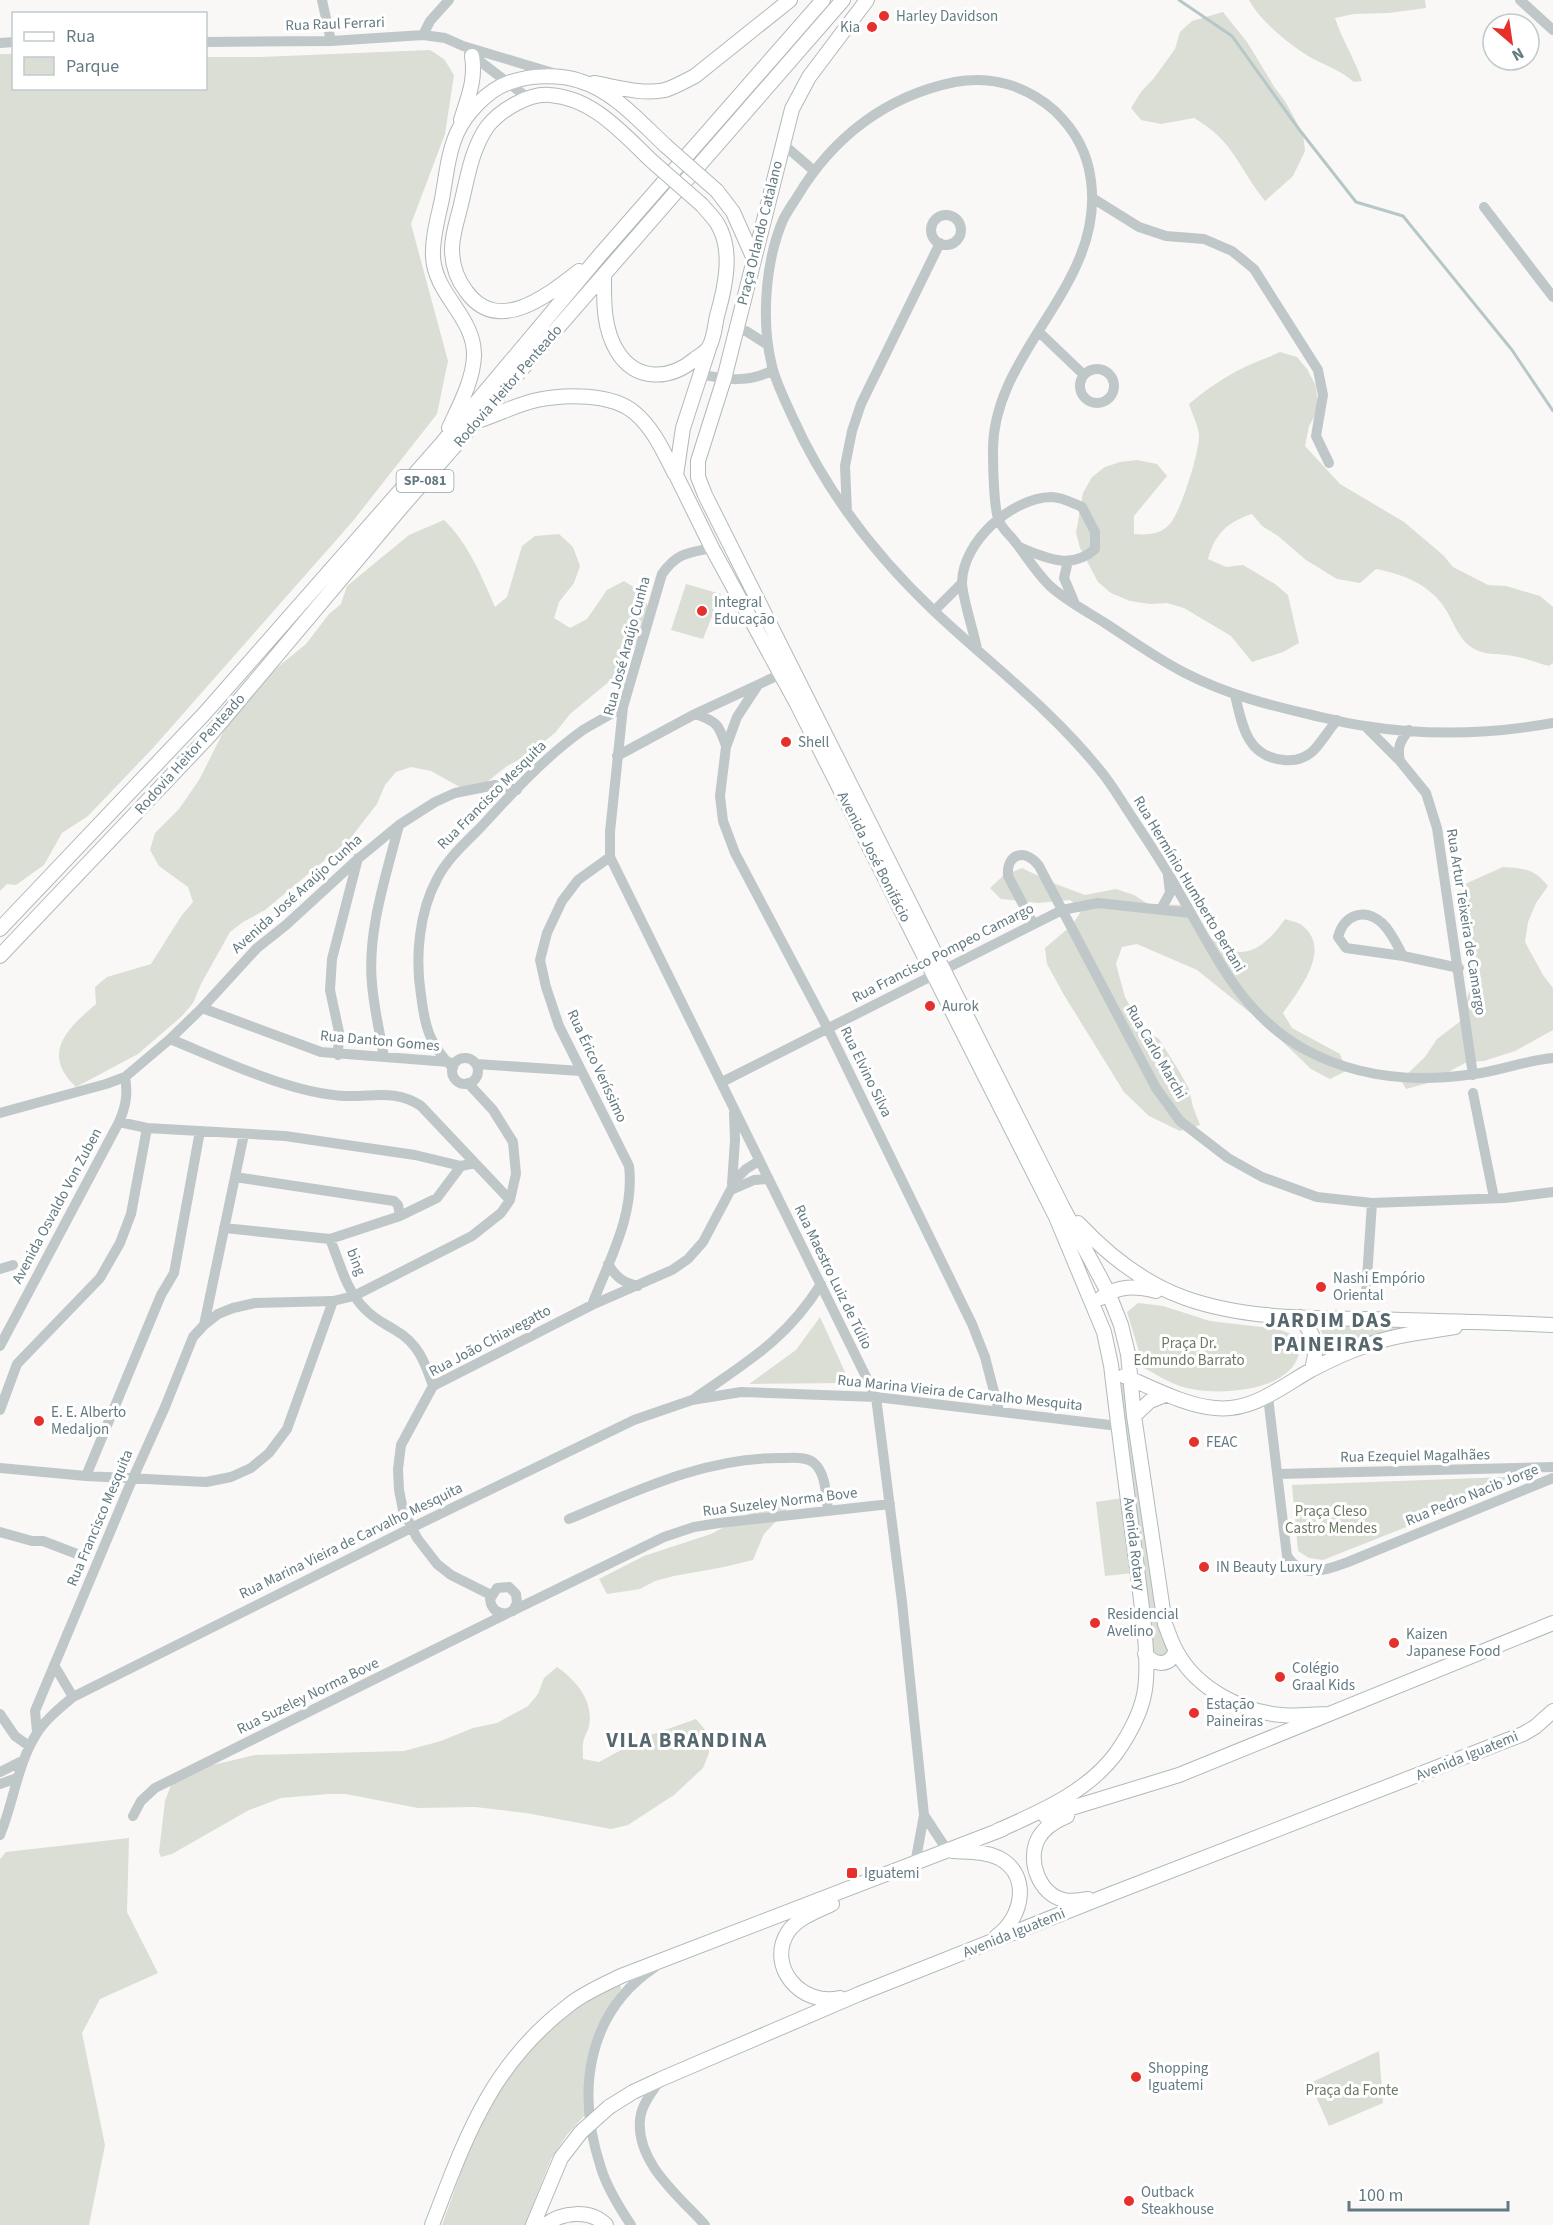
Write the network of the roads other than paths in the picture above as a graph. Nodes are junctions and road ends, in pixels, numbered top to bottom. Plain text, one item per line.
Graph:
1 (322, 0) edge
2 (449, 0) edge
3 (790, 0) edge
4 (823, 0) edge
5 (843, 0) edge
6 (867, 0) edge
7 (1520, 0) edge
8 (1551, 29) edge
9 (423, 35) junction
10 (1553, 39) edge
11 (331, 41) junction
12 (207, 42) edge
13 (467, 51) junction
14 (566, 78) junction
15 (581, 81) junction
16 (508, 83) junction
17 (528, 98) junction
18 (458, 131) junction
19 (783, 144) junction
20 (813, 170) junction
21 (1094, 199) junction
22 (1484, 207) dead end
23 (940, 243) dead end
24 (600, 255) junction
25 (754, 259) junction
26 (604, 276) junction
27 (1553, 297) edge
28 (734, 331) junction
29 (1039, 332) junction
30 (768, 345) junction
31 (709, 348) junction
32 (773, 370) junction
33 (700, 374) junction
34 (1084, 375) dead end
35 (724, 379) junction
36 (782, 393) joint
37 (478, 421) junction
38 (443, 442) junction
39 (1329, 463) dead end
40 (676, 475) junction
41 (847, 512) junction
42 (999, 521) junction
43 (1019, 547) junction
44 (712, 548) junction
45 (1068, 561) junction
46 (962, 583) junction
47 (1075, 604) junction
48 (934, 611) junction
49 (977, 649) junction
50 (781, 674) junction
51 (758, 685) junction
52 (1235, 695) junction
53 (623, 707) junction
54 (695, 714) junction
55 (1337, 720) junction
56 (1553, 723) edge
57 (1365, 726) junction
58 (1409, 730) junction
59 (726, 747) junction
60 (617, 756) junction
61 (1400, 761) junction
62 (517, 790) junction
63 (399, 825) junction
64 (610, 857) junction
65 (358, 858) junction
66 (1167, 870) junction
67 (1181, 895) junction
68 (1161, 909) junction
69 (1062, 910) junction
70 (1175, 911) junction
71 (1191, 913) junction
72 (1034, 923) junction
73 (0, 929) edge
74 (0, 956) edge
75 (1403, 956) junction
76 (1459, 968) junction
77 (939, 973) junction
78 (202, 1008) junction
79 (828, 1029) junction
80 (170, 1039) junction
81 (338, 1055) junction
82 (384, 1057) junction
83 (1553, 1058) edge
84 (452, 1064) junction
85 (476, 1064) junction
86 (509, 1066) junction
87 (581, 1071) junction
88 (1473, 1075) junction
89 (125, 1077) junction
90 (472, 1080) junction
91 (722, 1082) junction
92 (1473, 1093) dead end
93 (734, 1107) junction
94 (0, 1113) edge
95 (118, 1122) junction
96 (147, 1128) junction
97 (200, 1131) junction
98 (243, 1134) junction
99 (759, 1161) junction
100 (475, 1163) junction
101 (461, 1167) junction
102 (235, 1177) junction
103 (768, 1179) junction
104 (731, 1191) junction
105 (1553, 1192) edge
106 (1494, 1198) junction
107 (510, 1200) junction
108 (1372, 1203) junction
109 (1062, 1206) junction
110 (400, 1216) junction
111 (224, 1227) junction
112 (330, 1239) junction
113 (608, 1264) junction
114 (13, 1265) dead end
115 (0, 1269) edge
116 (821, 1284) junction
117 (638, 1286) junction
118 (1108, 1292) junction
119 (1366, 1293) dead end
120 (354, 1296) junction
121 (1185, 1298) junction
122 (333, 1301) junction
123 (592, 1305) junction
124 (1093, 1305) junction
125 (1299, 1317) junction
126 (1489, 1322) junction
127 (204, 1325) junction
128 (1553, 1325) edge
129 (0, 1346) edge
130 (1111, 1365) junction
131 (738, 1368) junction
132 (1312, 1369) junction
133 (1131, 1379) junction
134 (433, 1386) junction
135 (741, 1392) junction
136 (1166, 1395) junction
137 (876, 1396) junction
138 (1268, 1397) junction
139 (692, 1400) junction
140 (0, 1410) edge
141 (999, 1411) junction
142 (1134, 1416) junction
143 (1118, 1426) junction
144 (1553, 1467) edge
145 (0, 1468) edge
146 (1278, 1474) junction
147 (86, 1476) junction
148 (134, 1478) junction
149 (1553, 1478) edge
150 (890, 1504) junction
151 (828, 1510) junction
152 (569, 1519) dead end
153 (411, 1528) junction
154 (0, 1532) edge
155 (77, 1554) dead end
156 (491, 1595) junction
157 (510, 1612) junction
158 (1553, 1623) edge
159 (1176, 1650) junction
160 (1145, 1654) junction
161 (54, 1665) junction
162 (73, 1697) junction
163 (1553, 1711) edge
164 (0, 1714) edge
165 (1328, 1714) junction
166 (38, 1732) junction
167 (29, 1746) junction
168 (24, 1760) junction
169 (0, 1772) edge
170 (1179, 1775) junction
171 (17, 1778) junction
172 (0, 1784) edge
173 (924, 1815) junction
174 (133, 1816) dead end
175 (997, 1831) junction
176 (0, 1835) edge
177 (947, 1851) junction
178 (915, 1863) junction
179 (869, 1881) junction
180 (1111, 1894) junction
181 (984, 1946) junction
182 (680, 1954) junction
183 (859, 1994) junction
184 (661, 2079) junction
185 (432, 2225) edge
186 (533, 2225) edge
187 (545, 2225) edge
188 (606, 2225) edge
189 (631, 2225) edge
190 (705, 2225) edge

1 - 11 street
2 - 9 street
3 - 15 main road
4 - 24 main road, Rodovia Heitor Penteado / SP-081
5 - 26 main road, Rodovia Heitor Penteado / SP-081
6 - 19 main road
7 - 8 street
8 - 10 street
9 - 11 street, Rua Raul Ferrari
9 - 13 street, Rua Raul Ferrari
11 - 12 street, Rua Raul Ferrari
13 - 14 street, Rua Raul Ferrari
13 - 16 street
13 - 18 main road
14 - 15 main road
14 - 16 main road
15 - 25 main road, bridge
16 - 17 street
16 - 18 main road
17 - 24 main road
17 - 31 main road, bridge
18 - 38 main road
19 - 20 street, Praça Orlando Catalano
19 - 25 main road, Praça Orlando Catalano
20 - 21 street
20 - 30 street, Praça Orlando Catalano
21 - 29 street
21 - 39 street
22 - 27 street
23 - 41 street
24 - 38 main road, Rodovia Heitor Penteado / SP-081
25 - 28 main road, Praça Orlando Catalano
26 - 31 main road
26 - 37 main road, Rodovia Heitor Penteado / SP-081
28 - 30 street
28 - 35 main road, Praça Orlando Catalano
29 - 34 street
29 - 42 street
30 - 32 street, Praça Orlando Catalano
31 - 33 main road
32 - 35 street
32 - 36 street, Praça Orlando Catalano
33 - 35 street
33 - 40 main road
35 - 77 main road, Avenida José Bonifácio
36 - 41 street, Rua Hermínio Humberto Bertani
37 - 40 main road, Avenida José Bonifácio
37 - 74 main road, Rodovia Heitor Penteado / SP-081
38 - 73 main road, Rodovia Heitor Penteado / SP-081
40 - 44 main road, Avenida José Bonifácio
41 - 48 street, Rua Hermínio Humberto Bertani
42 - 43 street
42 - 45 street
42 - 46 street
43 - 45 street
43 - 47 street
44 - 50 main road, Avenida José Bonifácio
44 - 53 street, Rua José Araújo Cunha
45 - 47 street
46 - 48 street
46 - 49 street
47 - 52 street
48 - 49 street, Rua Hermínio Humberto Bertani
49 - 66 street, Rua Hermínio Humberto Bertani
50 - 51 street
50 - 77 main road, Avenida José Bonifácio
51 - 54 street
51 - 59 street, Rua Elvino Silva
52 - 55 street
52 - 55 street
53 - 60 street, Rua José Araújo Cunha
53 - 62 street, Rua Francisco Mesquita
54 - 59 street
54 - 60 street
55 - 57 street
56 - 58 street
57 - 58 street
57 - 61 street, Rua Artur Teixeira de Camargo
58 - 61 street
59 - 79 street, Rua Elvino Silva
60 - 64 street, Rua José Araújo Cunha
61 - 76 street, Rua Artur Teixeira de Camargo
62 - 63 street, Avenida José Araújo Cunha
62 - 84 street, Rua Francisco Mesquita
63 - 65 street, Avenida José Araújo Cunha
63 - 82 street
64 - 87 street, Rua Érico Veríssimo
64 - 91 street, Rua Maestro Luiz de Túlio
65 - 78 street, Avenida José Araújo Cunha
65 - 81 street
66 - 67 street, Rua Hermínio Humberto Bertani
66 - 68 street
67 - 70 street
67 - 71 street, Rua Hermínio Humberto Bertani
68 - 69 street, Rua Francisco Pompeo Camargo
68 - 70 street, Rua Francisco Pompeo Camargo
69 - 72 street, Rua Francisco Pompeo Camargo
69 - 72 street, Rua Carlo Marchi
69 - 108 street, Rua Carlo Marchi
70 - 71 street, Rua Francisco Pompeo Camargo
71 - 88 street, Rua Hermínio Humberto Bertani
72 - 77 street, Rua Francisco Pompeo Camargo
75 - 75 street
75 - 76 street
76 - 88 street, Rua Artur Teixeira de Camargo
77 - 79 street, Rua Francisco Pompeo Camargo
77 - 109 main road, Avenida José Bonifácio
77 - 124 main road, Avenida José Bonifácio
78 - 80 street, Avenida José Araújo Cunha
78 - 81 street, Rua Danton Gomes
79 - 91 street, Rua Francisco Pompeo Camargo
79 - 141 street, Rua Elvino Silva
80 - 89 street, Avenida José Araújo Cunha
80 - 100 street
81 - 82 street, Rua Danton Gomes
82 - 84 street, Rua Danton Gomes
83 - 88 street, Rua Hermínio Humberto Bertani
84 - 85 street
84 - 90 street
85 - 86 street
85 - 90 street
86 - 87 street
86 - 90 street
87 - 113 street, Rua Érico Veríssimo
89 - 94 street
89 - 95 street, Avenida Osvaldo Von Zuben
90 - 107 street, Rua Francisco Mesquita
91 - 93 street, Rua Maestro Luiz de Túlio
92 - 106 street
93 - 99 street, Rua Maestro Luiz de Túlio
93 - 104 street
95 - 96 street
95 - 129 street, Avenida Osvaldo Von Zuben
96 - 97 street
96 - 140 street
97 - 98 street
97 - 147 street
98 - 101 street
98 - 102 street
99 - 103 street, Rua Maestro Luiz de Túlio
99 - 104 street, Rua João Chiavegatto
100 - 101 street
100 - 107 street
101 - 110 street
102 - 110 street
102 - 111 street
103 - 104 street
103 - 116 street, Rua Maestro Luiz de Túlio
104 - 117 street, Rua João Chiavegatto
105 - 106 street, Rua Carlo Marchi
106 - 108 street, Rua Carlo Marchi
107 - 120 street, Rua Francisco Mesquita
108 - 119 street
109 - 118 main road, Avenida José Bonifácio
109 - 121 main road, Avenida José Bonifácio
110 - 112 street
111 - 112 street
111 - 127 street
112 - 120 street, bing
113 - 117 street
113 - 123 street, Rua Érico Veríssimo
114 - 115 street
116 - 131 street, Rua Marina Vieira de Carvalho Mesquita
116 - 137 street, Rua Maestro Luiz de Túlio
117 - 123 street, Rua João Chiavegatto
118 - 121 main road
118 - 124 main road
118 - 133 main road, Avenida José Bonifácio
120 - 122 street, Rua Francisco Mesquita
120 - 134 street
121 - 125 main road, Avenida José Bonifácio
122 - 127 street, Rua Francisco Mesquita
122 - 148 street
123 - 134 street, Rua João Chiavegatto
124 - 130 main road, Avenida José Bonifácio
125 - 126 main road, Avenida José Bonifácio
125 - 132 main road
126 - 128 main road, Avenida José Bonifácio
126 - 132 main road
127 - 148 street, Rua Francisco Mesquita
130 - 133 main road
130 - 143 main road, Avenida Rotary
131 - 135 street
131 - 139 street, Rua Marina Vieira de Carvalho Mesquita
132 - 138 main road
133 - 136 main road
133 - 142 main road, Avenida José Bonifácio
134 - 153 street, Rua João Chiavegatto
135 - 137 street, Rua Marina Vieira de Carvalho Mesquita
135 - 139 street, Rua Marina Vieira de Carvalho Mesquita
136 - 138 main road
136 - 142 main road
137 - 141 street, Rua Marina Vieira de Carvalho Mesquita
137 - 150 street, Rua Maestro Luiz de Túlio
138 - 146 street, Rua Pedro Nacib Jorge
139 - 153 street, Rua Marina Vieira de Carvalho Mesquita
141 - 143 street, Rua Marina Vieira de Carvalho Mesquita
142 - 159 main road, Avenida Rotary
143 - 160 main road, Avenida Rotary
144 - 146 street, Rua Ezequiel Magalhães
145 - 147 street
146 - 149 street, Rua Pedro Nacib Jorge
147 - 148 street
148 - 161 street, Rua Francisco Mesquita
150 - 151 street, Rua Suzeley Norma Bove
150 - 173 street, Rua Maestro Luiz de Túlio
151 - 152 street
151 - 157 street, Rua Suzeley Norma Bove
153 - 156 street, Rua João Chiavegatto
153 - 162 street, Rua Marina Vieira de Carvalho Mesquita
154 - 155 street
156 - 157 street
156 - 157 street
157 - 174 street, Rua Suzeley Norma Bove
158 - 165 main road
159 - 160 main road
159 - 165 main road, Avenida Rotary
160 - 175 main road, Avenida Rotary
161 - 162 street
161 - 166 street, Rua Francisco Mesquita
162 - 166 street, Rua Marina Vieira de Carvalho Mesquita
163 - 180 main road, Avenida Iguatemi
164 - 167 street
165 - 170 main road
166 - 167 street
167 - 168 street
168 - 169 street
168 - 171 street
170 - 175 main road
170 - 180 main road
171 - 172 street
171 - 176 street
173 - 177 street
173 - 178 street
175 - 177 main road
177 - 178 main road
177 - 181 main road
178 - 179 main road
179 - 182 main road
179 - 183 main road
180 - 181 main road, Avenida Iguatemi
181 - 183 main road, Avenida Iguatemi
182 - 185 main road
182 - 189 street
183 - 184 main road, Avenida Iguatemi
184 - 186 main road, Avenida Iguatemi, bridge
184 - 190 street
187 - 188 main road

